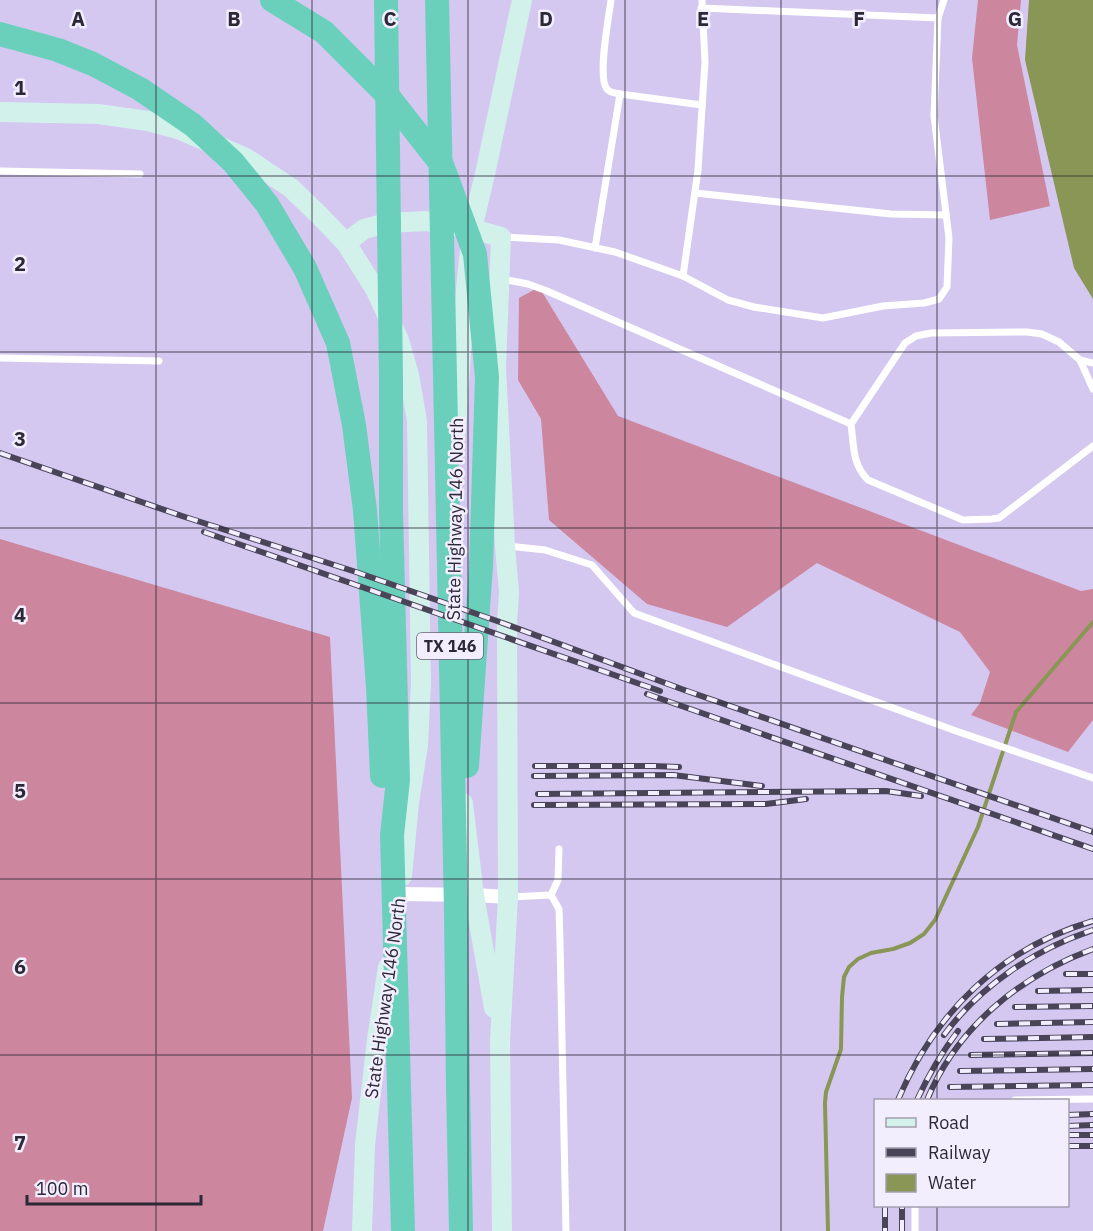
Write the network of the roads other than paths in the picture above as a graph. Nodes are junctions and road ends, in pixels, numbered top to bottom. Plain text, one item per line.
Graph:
1 (272, 0) edge
2 (386, 0) edge
3 (437, 0) edge
4 (522, 0) edge
5 (611, 0) edge
6 (944, 0) edge
7 (701, 4) edge
8 (938, 18) junction
9 (0, 34) edge
10 (620, 94) junction
11 (702, 105) junction
12 (0, 112) edge
13 (0, 171) edge
14 (140, 174) dead end
15 (695, 194) junction
16 (946, 216) junction
17 (472, 229) junction
18 (501, 237) junction
19 (346, 243) junction
20 (595, 248) junction
21 (683, 276) junction
22 (500, 278) junction
23 (0, 358) edge
24 (1080, 360) junction
25 (159, 361) dead end
26 (1093, 363) edge
27 (1093, 389) edge
28 (851, 424) junction
29 (1093, 446) edge
30 (505, 546) junction
31 (1093, 778) edge
32 (392, 835) junction
33 (559, 849) dead end
34 (400, 894) junction
35 (474, 895) junction
36 (551, 895) junction
37 (508, 897) junction
38 (456, 911) junction
39 (500, 1040) junction
40 (1093, 1099) edge
41 (1069, 1100) edge
42 (915, 1207) edge
43 (362, 1231) edge
44 (403, 1231) edge
45 (461, 1231) edge
46 (502, 1231) edge
47 (566, 1231) edge
48 (915, 1231) edge

1 - 38 highway
2 - 32 highway, TX 146
3 - 38 highway, TX 146
4 - 17 main road, State Highway 146 North
5 - 10 lane
6 - 8 lane
7 - 8 lane
7 - 11 lane
8 - 16 lane
9 - 32 highway
10 - 11 lane
10 - 20 lane
11 - 15 lane
12 - 19 main road, State Highway 146 North
13 - 14 lane
15 - 16 lane
15 - 21 lane
16 - 21 lane
17 - 18 main road
17 - 19 main road
17 - 35 main road, State Highway 146 North
18 - 20 lane
18 - 22 main road, State Highway 146 North
19 - 34 main road, State Highway 146 North
20 - 21 lane
22 - 28 lane
22 - 30 main road, State Highway 146 North
23 - 25 lane
24 - 26 lane
24 - 27 lane
24 - 28 lane
28 - 29 lane
30 - 31 lane
30 - 37 main road, State Highway 146 North
32 - 44 highway, TX 146
33 - 36 lane
34 - 35 street
34 - 43 main road, State Highway 146 North
35 - 37 street
35 - 39 main road, State Highway 146 North
36 - 37 lane
36 - 47 lane
37 - 39 main road, State Highway 146 North
38 - 45 highway, TX 146
39 - 46 main road, State Highway 146 North
40 - 41 lane
42 - 48 lane

